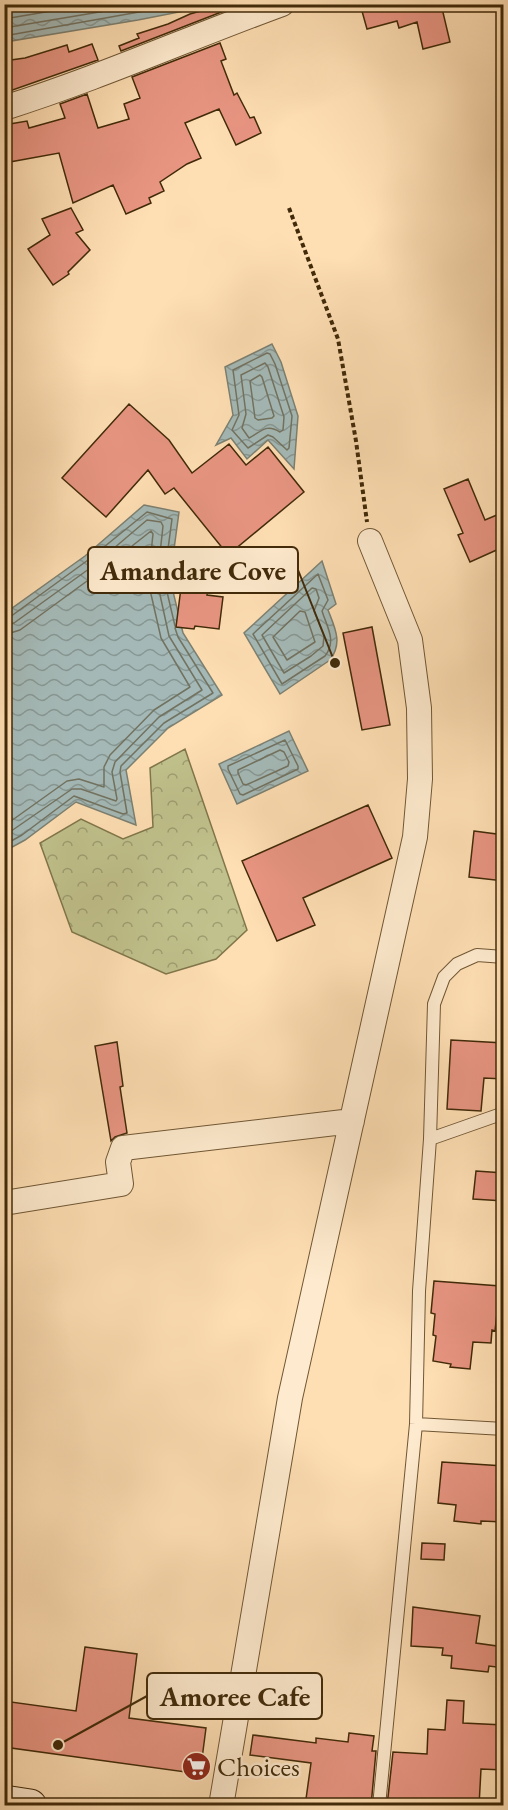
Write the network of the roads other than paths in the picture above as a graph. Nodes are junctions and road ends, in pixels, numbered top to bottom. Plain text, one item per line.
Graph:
1 (282, 4) edge
2 (4, 108) edge
3 (370, 541) road end
4 (504, 957) edge
5 (504, 1113) edge
6 (352, 1121) junction
7 (430, 1139) junction
8 (4, 1203) edge
9 (416, 1424) junction
10 (504, 1429) edge
11 (4, 1802) edge
12 (30, 1806) edge
13 (221, 1806) edge
14 (379, 1806) edge

1 - 2 street
3 - 6 street
4 - 7 lane
5 - 7 lane
6 - 8 street
6 - 13 street
7 - 9 lane
9 - 10 lane
9 - 14 lane
11 - 12 main road

